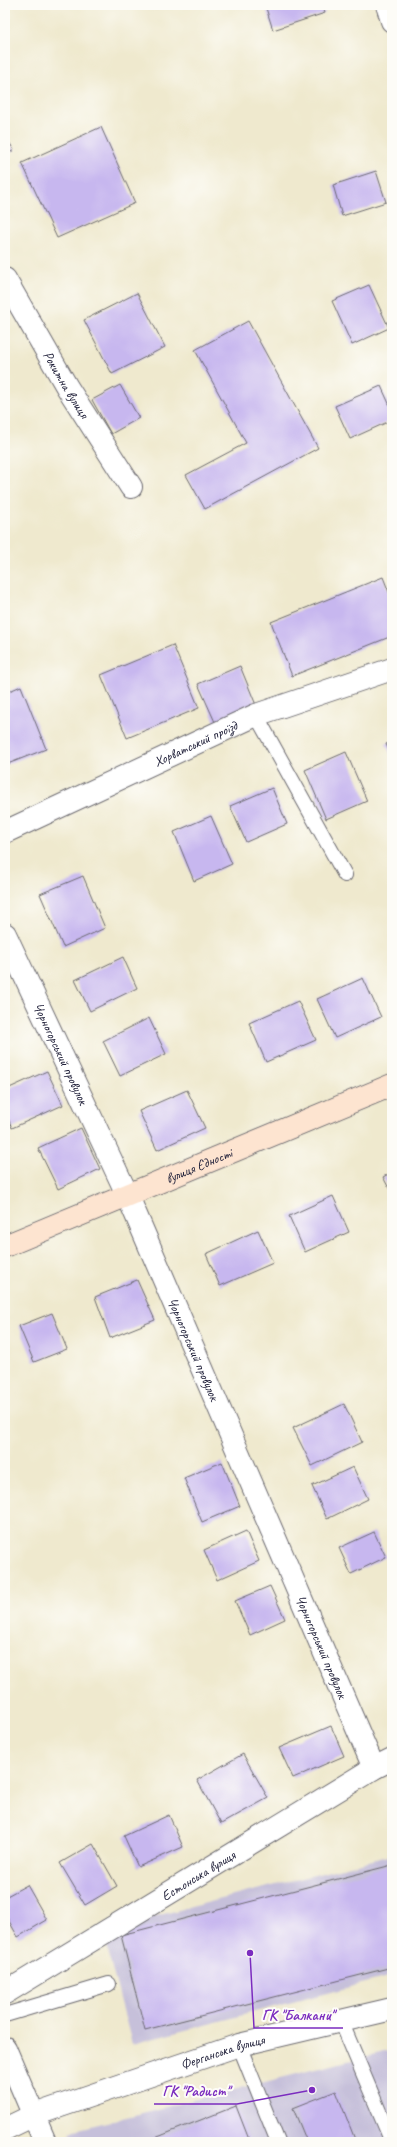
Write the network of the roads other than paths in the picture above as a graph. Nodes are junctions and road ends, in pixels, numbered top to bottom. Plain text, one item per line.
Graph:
1 (387, 5) edge
2 (392, 21) edge
3 (5, 279) edge
4 (131, 487) dead end
5 (392, 668) edge
6 (256, 715) junction
7 (5, 832) edge
8 (345, 875) dead end
9 (5, 934) edge
10 (392, 1085) edge
11 (127, 1194) junction
12 (5, 1246) edge
13 (383, 1764) edge
14 (108, 1984) dead end
15 (5, 1993) edge
16 (392, 2009) edge
17 (5, 2015) edge
18 (341, 2021) junction
19 (239, 2045) junction
20 (5, 2048) edge
21 (34, 2115) junction
22 (5, 2129) edge
23 (45, 2142) edge
24 (278, 2142) edge
25 (392, 2142) edge

1 - 2 street
3 - 4 street, Рокитна вулиця
5 - 6 street, Хорватський проїзд
6 - 7 street, Хорватський проїзд
6 - 8 lane
9 - 11 street, Чорногорський провулок
10 - 11 main road, вулиця Єдності
11 - 12 main road, вулиця Єдності
11 - 13 street, Чорногорський провулок
13 - 15 street, Естонська вулиця
14 - 17 lane
16 - 18 street, Ферганська вулиця
18 - 19 street, Ферганська вулиця
18 - 25 lane
19 - 21 street, Ферганська вулиця
19 - 24 lane
20 - 21 street
21 - 22 street
21 - 23 street

